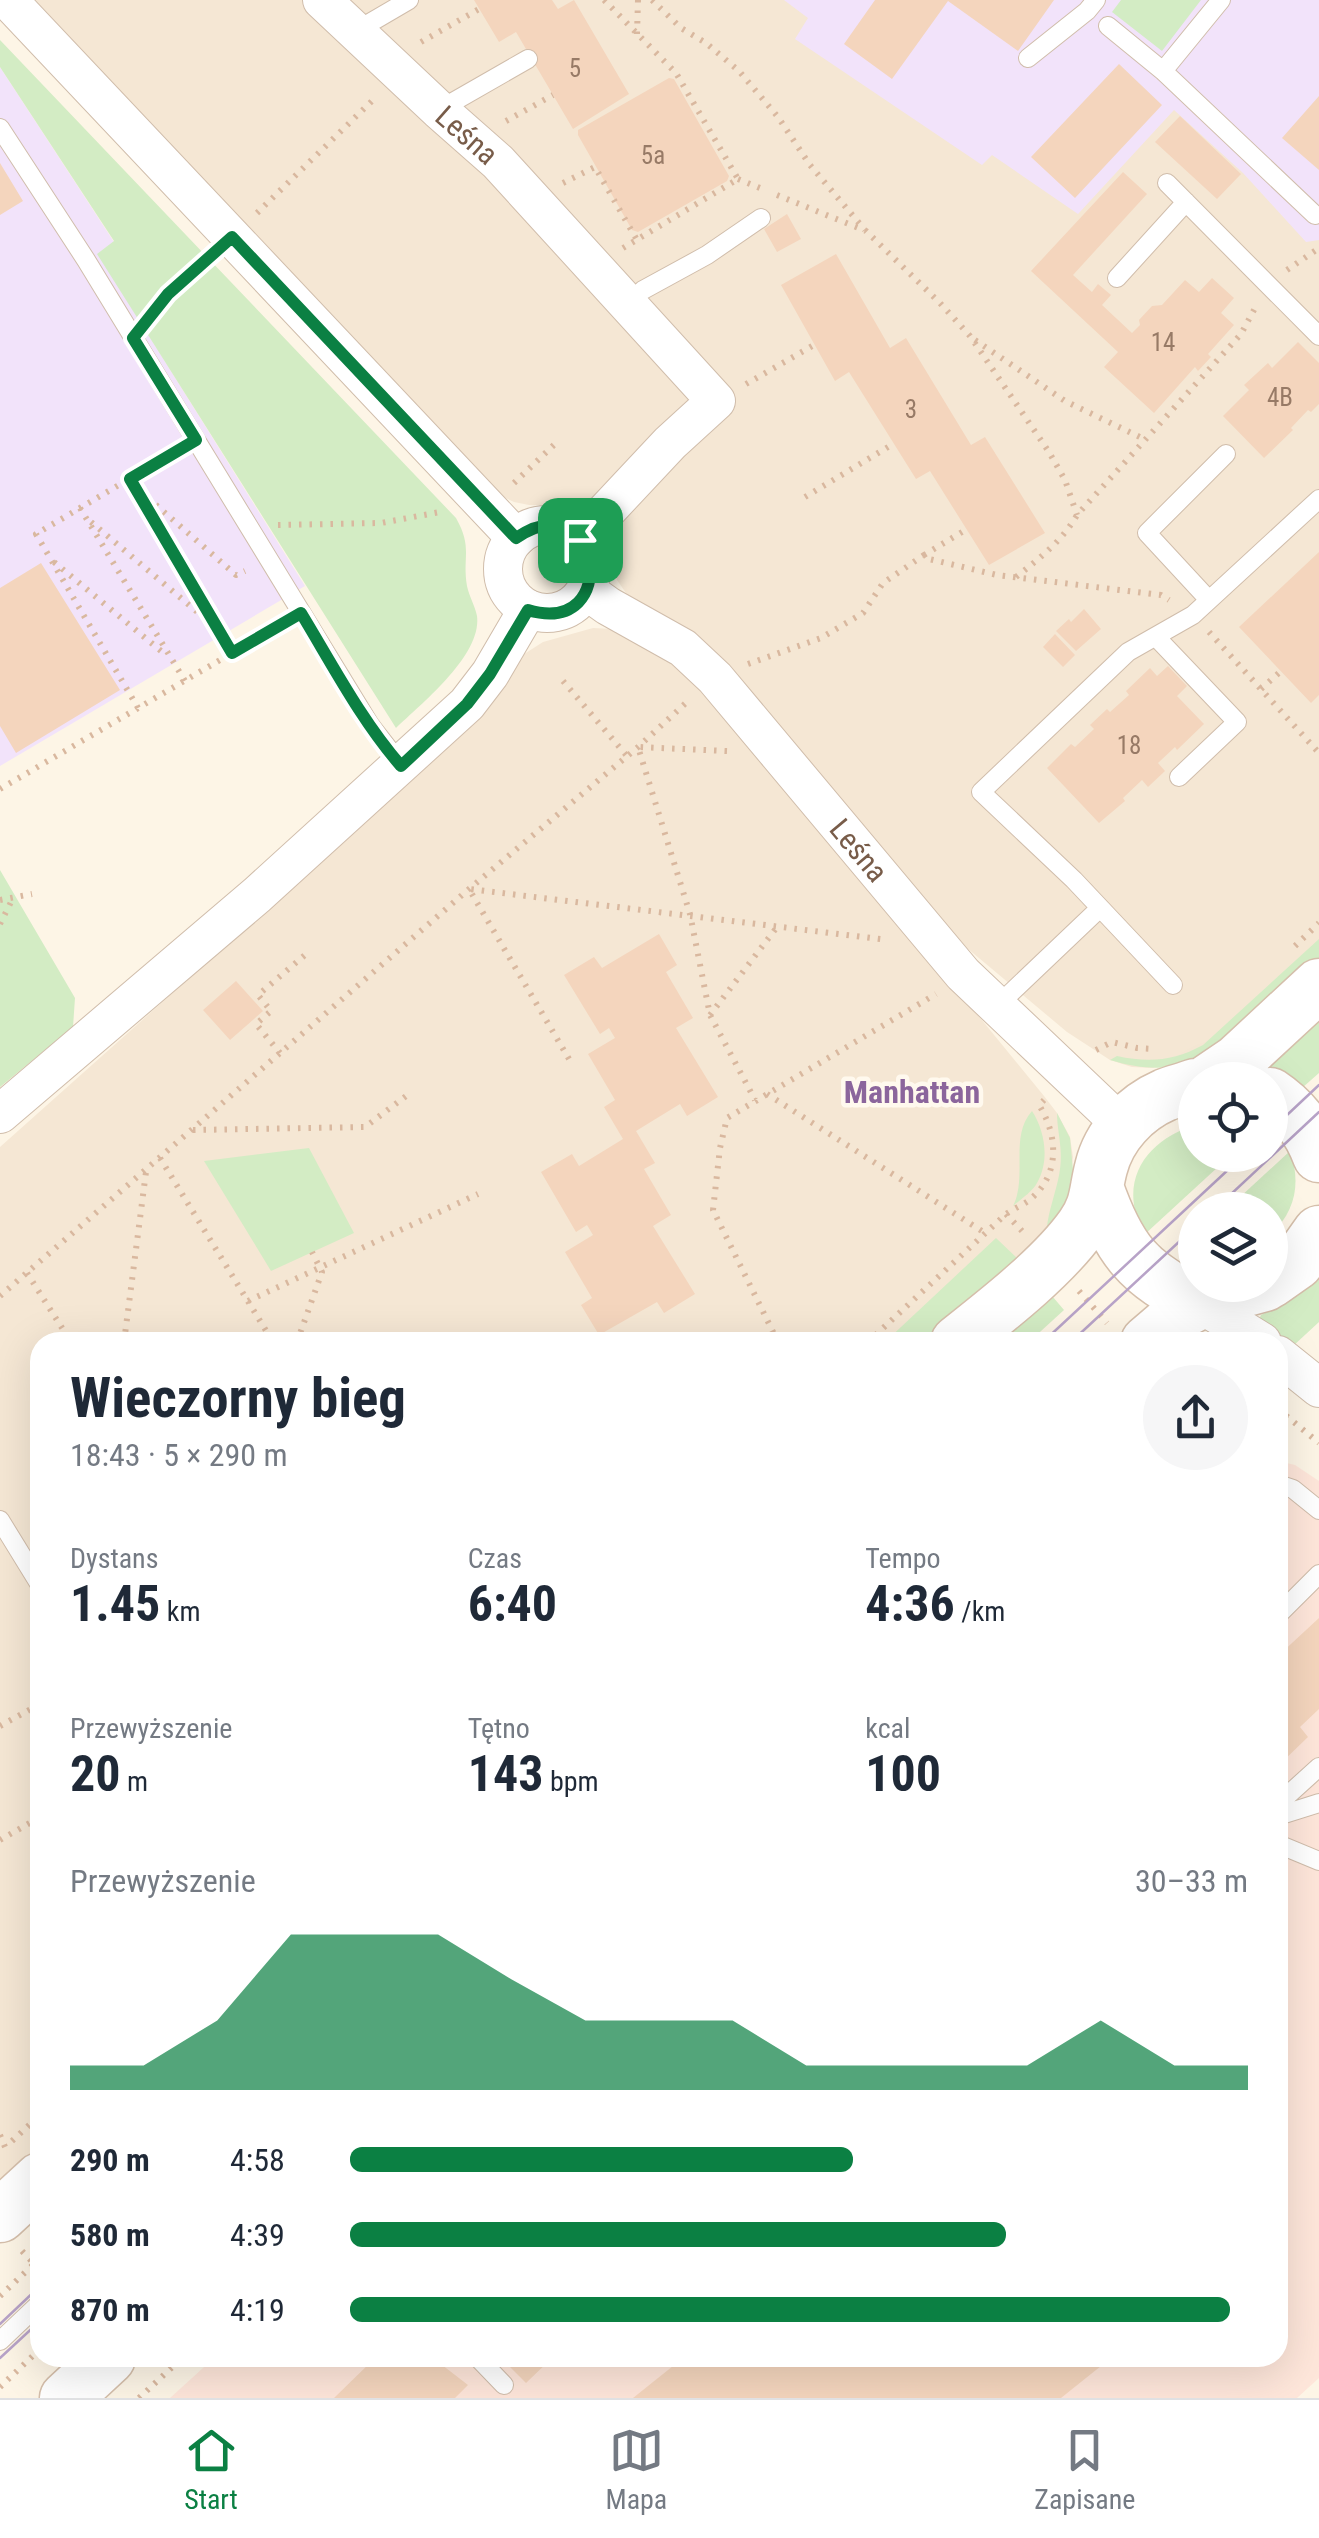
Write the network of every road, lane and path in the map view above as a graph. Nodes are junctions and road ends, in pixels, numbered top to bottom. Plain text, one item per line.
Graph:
1 (8, 0) edge
2 (322, 0) edge
3 (409, 0) edge
4 (604, 0) edge
5 (638, 0) edge
6 (652, 0) edge
7 (1096, 0) edge
8 (1222, 0) edge
9 (480, 9) dead end
10 (1108, 26) dead end
11 (356, 31) junction
12 (637, 35) junction
13 (1028, 58) dead end
14 (528, 59) dead end
15 (394, 68) junction
16 (1163, 71) junction
17 (553, 95) dead end
18 (439, 110) junction
19 (502, 124) dead end
20 (0, 128) edge
21 (740, 182) junction
22 (1166, 183) dead end
23 (561, 184) dead end
24 (1186, 202) junction
25 (1315, 215) dead end
26 (761, 218) dead end
27 (866, 231) junction
28 (232, 237) junction
29 (637, 240) junction
30 (1319, 248) edge
31 (622, 249) dead end
32 (1117, 278) dead end
33 (1270, 286) junction
34 (627, 304) junction
35 (970, 336) junction
36 (1319, 336) edge
37 (133, 338) junction
38 (814, 344) dead end
39 (716, 401) junction
40 (196, 440) junction
41 (558, 440) dead end
42 (1146, 440) junction
43 (894, 444) dead end
44 (1226, 454) dead end
45 (132, 482) junction
46 (506, 491) dead end
47 (805, 497) dead end
48 (1319, 498) edge
49 (444, 510) dead end
50 (82, 512) junction
51 (1078, 515) junction
52 (247, 525) junction
53 (966, 529) dead end
54 (516, 538) junction
55 (580, 540) junction
56 (924, 555) junction
57 (50, 558) junction
58 (270, 563) junction
59 (1016, 578) junction
60 (586, 591) junction
61 (1209, 600) junction
62 (528, 610) junction
63 (301, 613) junction
64 (1194, 615) junction
65 (219, 631) junction
66 (1156, 637) junction
67 (232, 653) junction
68 (172, 660) junction
69 (737, 668) dead end
70 (1281, 671) dead end
71 (185, 681) junction
72 (563, 681) dead end
73 (1261, 689) junction
74 (696, 694) dead end
75 (138, 708) junction
76 (1319, 734) edge
77 (1310, 742) junction
78 (638, 748) junction
79 (734, 751) dead end
80 (1319, 754) edge
81 (627, 756) junction
82 (401, 766) junction
83 (1179, 777) dead end
84 (0, 790) edge
85 (470, 888) junction
86 (32, 894) dead end
87 (13, 897) junction
88 (0, 900) edge
89 (1100, 908) junction
90 (690, 914) junction
91 (1319, 923) edge
92 (0, 924) edge
93 (778, 926) junction
94 (888, 940) dead end
95 (305, 955) dead end
96 (1305, 967) edge
97 (1173, 985) dead end
98 (945, 989) dead end
99 (996, 1006) junction
100 (710, 1015) junction
101 (1095, 1050) dead end
102 (280, 1053) junction
103 (569, 1059) dead end
104 (1237, 1062) edge
105 (1178, 1063) edge
106 (1178, 1088) edge
107 (410, 1093) dead end
108 (767, 1094) junction
109 (755, 1100) junction
110 (1039, 1105) dead end
111 (1288, 1108) edge
112 (0, 1114) edge
113 (1123, 1126) junction
114 (193, 1130) junction
115 (1319, 1156) edge
116 (160, 1158) junction
117 (146, 1171) junction
118 (1097, 1187) junction
119 (478, 1194) dead end
120 (1319, 1232) edge
121 (985, 1234) junction
122 (312, 1252) dead end
123 (320, 1267) junction
124 (1288, 1270) edge
125 (27, 1273) junction
126 (1076, 1288) dead end
127 (0, 1296) edge
128 (248, 1301) junction
129 (1203, 1302) edge
130 (1199, 1303) junction
131 (64, 1332) edge
132 (125, 1332) edge
133 (267, 1332) edge
134 (301, 1332) edge
135 (773, 1332) edge
136 (879, 1332) edge
137 (969, 1332) edge
138 (1127, 1332) edge
139 (1137, 1332) edge
140 (1246, 1332) edge
141 (1288, 1363) edge
142 (1319, 1388) edge
143 (1288, 1417) edge
144 (1319, 1443) edge
145 (1288, 1487) edge
146 (1319, 1510) edge
147 (0, 1520) edge
148 (30, 1569) edge
149 (1319, 1574) edge
150 (1288, 1605) edge
151 (30, 1710) edge
152 (0, 1726) edge
153 (1319, 1767) edge
154 (1288, 1795) edge
155 (1319, 1804) edge
156 (1288, 1813) edge
157 (30, 1823) edge
158 (0, 1840) edge
159 (1288, 1848) edge
160 (1319, 1860) edge
161 (30, 2133) edge
162 (0, 2134) edge
163 (15, 2159) edge
164 (0, 2216) edge
165 (30, 2268) edge
166 (0, 2296) edge
167 (30, 2313) edge
168 (0, 2340) edge
169 (30, 2359) edge
170 (99, 2367) edge
171 (172, 2367) edge
172 (487, 2367) edge
173 (504, 2384) dead end
174 (0, 2389) edge
175 (6, 2398) edge
176 (66, 2398) edge
177 (139, 2398) edge

1 - 28 street
2 - 11 street, Leśna
3 - 11 lane
4 - 12 path
5 - 12 path
6 - 27 path
7 - 13 lane
8 - 16 lane
9 - 15 path
10 - 16 lane
11 - 15 street, Leśna
12 - 21 path
14 - 18 lane
15 - 18 street, Leśna
15 - 28 path
16 - 25 lane
17 - 19 path
18 - 34 street, Leśna
20 - 37 lane
21 - 27 path
21 - 29 path
22 - 24 lane
23 - 29 path
24 - 32 lane
24 - 33 lane
26 - 34 lane
27 - 35 path
28 - 37 path
28 - 54 street
29 - 31 path
30 - 33 path
33 - 36 lane
33 - 42 path
34 - 39 street, Leśna
35 - 42 path
35 - 51 path
37 - 40 lane
38 - 39 path
39 - 55 street
40 - 45 path
40 - 52 lane
41 - 46 path
42 - 51 path
43 - 47 path
44 - 61 lane
45 - 50 path
45 - 58 path
45 - 65 path
48 - 61 lane
49 - 52 path
50 - 57 path
50 - 65 path
50 - 68 path
51 - 59 path
52 - 58 lane
53 - 56 path
54 - 55 street
54 - 62 street
55 - 60 street
56 - 59 path
56 - 69 path
57 - 68 path
57 - 75 path
58 - 63 lane
59 - 64 path
60 - 62 street
60 - 99 street, Leśna
61 - 64 lane
62 - 82 street
63 - 67 path
63 - 82 lane
64 - 66 lane
64 - 73 path
65 - 67 path
66 - 83 lane
66 - 89 lane
67 - 71 path
68 - 71 path
70 - 73 path
71 - 75 path
72 - 81 path
73 - 77 path
74 - 78 path
75 - 84 path
76 - 77 path
77 - 80 path
78 - 79 path
78 - 81 path
78 - 90 path
81 - 85 path
82 - 112 street
85 - 90 path
85 - 102 path
85 - 103 path
86 - 87 path
87 - 88 path
87 - 92 path
89 - 97 lane
89 - 99 lane
90 - 93 path
90 - 100 path
91 - 96 path
93 - 94 path
93 - 100 path
95 - 102 path
96 - 104 street
98 - 108 path
99 - 113 street, Leśna
100 - 109 path
101 - 105 path
102 - 114 path
106 - 113 street
107 - 114 path
108 - 109 path
108 - 121 path
109 - 135 path
110 - 121 path
111 - 115 street
113 - 118 street
114 - 116 path
116 - 117 path
116 - 128 path
117 - 125 path
117 - 132 path
118 - 130 street
118 - 137 street
119 - 123 path
120 - 124 street
121 - 136 path
122 - 123 path
123 - 128 path
123 - 134 path
125 - 127 path
125 - 131 path
126 - 138 path
128 - 133 path
129 - 130 street
130 - 139 street
130 - 140 street
141 - 142 street
143 - 144 path
145 - 146 lane
147 - 148 lane
149 - 150 lane
151 - 152 path
153 - 154 lane
155 - 156 lane
157 - 158 path
159 - 160 lane
161 - 163 path
162 - 163 path
163 - 164 street
165 - 166 path
167 - 168 lane
169 - 174 path
170 - 176 street
171 - 177 path
172 - 173 lane
174 - 175 path

